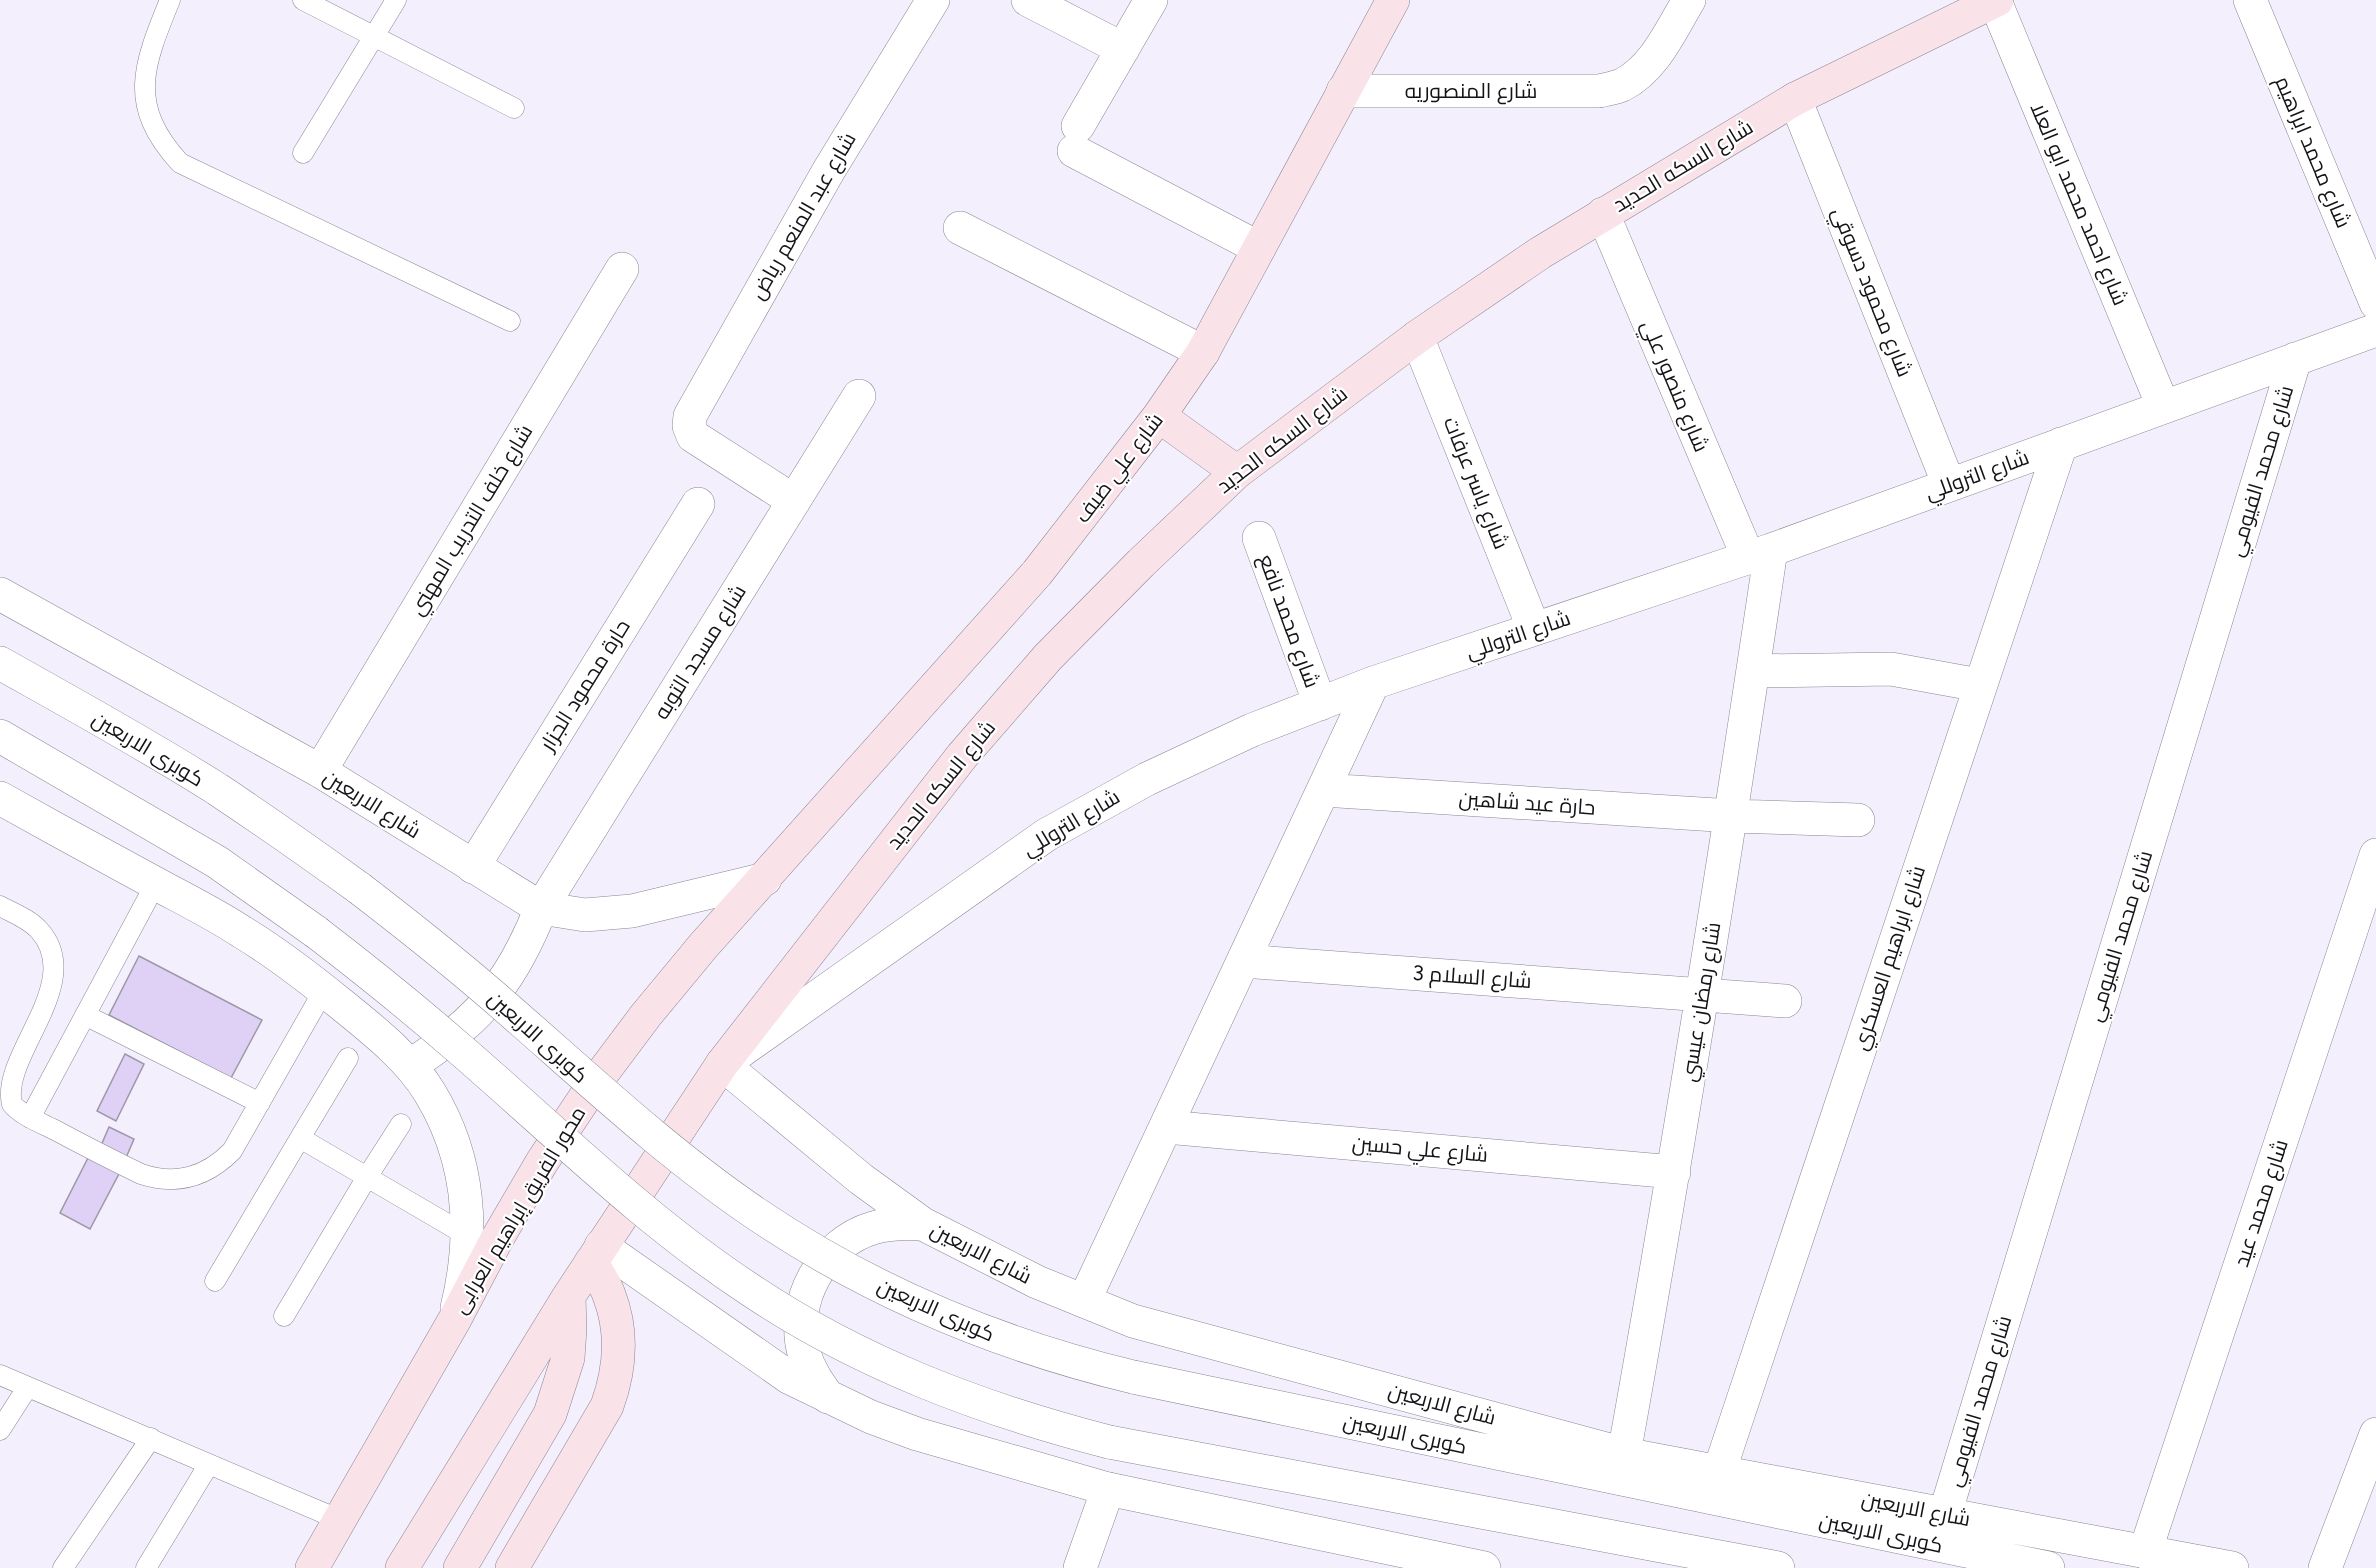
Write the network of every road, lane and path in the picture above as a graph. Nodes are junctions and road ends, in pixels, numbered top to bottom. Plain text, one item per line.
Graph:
1 (170, 0) edge
2 (303, 0) edge
3 (396, 0) edge
4 (933, 0) edge
5 (1028, 0) edge
6 (1151, 0) edge
7 (1393, 0) edge
8 (1689, 0) edge
9 (2250, 0) edge
10 (1996, 1) edge
11 (374, 36) junction
12 (1123, 49) junction
13 (1343, 91) junction
14 (1795, 99) junction
15 (514, 108) dead end
16 (303, 153) dead end
17 (1603, 214) junction
18 (960, 228) dead end
19 (1259, 248) junction
20 (622, 269) dead end
21 (2376, 303) edge
22 (510, 321) dead end
23 (2376, 330) edge
24 (1417, 337) junction
25 (1203, 352) junction
26 (2295, 359) junction
27 (859, 396) dead end
28 (2163, 406) junction
29 (1159, 416) junction
30 (2061, 444) junction
31 (1237, 472) junction
32 (1949, 484) junction
33 (794, 501) junction
34 (698, 504) dead end
35 (1259, 538) dead end
36 (1760, 554) junction
37 (0, 594) edge
38 (1534, 629) junction
39 (0, 663) edge
40 (1753, 671) junction
41 (1373, 683) junction
42 (1979, 685) junction
43 (1320, 704) junction
44 (0, 736) edge
45 (320, 771) junction
46 (1323, 790) junction
47 (0, 798) edge
48 (1732, 816) junction
49 (1858, 820) dead end
50 (2376, 855) edge
51 (473, 867) junction
52 (765, 879) junction
53 (156, 884) junction
54 (0, 906) edge
55 (541, 908) junction
56 (1244, 961) junction
57 (324, 990) junction
58 (1701, 994) junction
59 (1785, 1001) dead end
60 (85, 1015) junction
61 (348, 1058) dead end
62 (722, 1064) junction
63 (411, 1065) junction
64 (260, 1103) junction
65 (30, 1118) junction
66 (401, 1124) dead end
67 (1166, 1126) junction
68 (300, 1138) junction
69 (1674, 1172) junction
70 (367, 1177) junction
71 (923, 1224) junction
72 (468, 1236) junction
73 (596, 1254) junction
74 (215, 1281) dead end
75 (569, 1296) junction
76 (1084, 1301) junction
77 (284, 1316) dead end
78 (454, 1319) junction
79 (0, 1375) edge
80 (27, 1388) junction
81 (828, 1397) junction
82 (0, 1430) edge
83 (2376, 1434) edge
84 (151, 1438) junction
85 (1624, 1454) junction
86 (209, 1464) junction
87 (1719, 1472) junction
88 (1108, 1489) junction
89 (1945, 1514) junction
90 (340, 1520) junction
91 (2145, 1552) junction
92 (63, 1568) edge
93 (146, 1568) edge
94 (312, 1568) edge
95 (402, 1568) edge
96 (460, 1568) edge
97 (512, 1568) edge
98 (1080, 1568) edge
99 (1484, 1568) edge
100 (1778, 1568) edge
101 (2048, 1568) edge
102 (2232, 1568) edge
103 (2325, 1568) edge

1 - 22 lane
2 - 11 lane
3 - 11 lane
4 - 33 street, شارع عبد المنعم رياض
5 - 12 street
6 - 12 street
7 - 13 main road, شارع علي ضيف
8 - 13 street, شارع المنصوريه
9 - 21 street, شارع محمد ابراهيم
10 - 14 main road, شارع السكه الحديد
10 - 28 street, شارع احمد محمد ابو العلا
11 - 15 lane
11 - 16 lane
12 - 19 street
13 - 19 main road, شارع علي ضيف
14 - 17 main road, شارع السكه الحديد
14 - 32 street, شارع محمود دسوقي
17 - 24 main road, شارع السكه الحديد
17 - 36 street, شارع منصور علي
18 - 25 street
19 - 25 main road, شارع علي ضيف
20 - 45 street, شارع خلف التدريب المهني
23 - 26 street, شارع التروللي
24 - 31 main road, شارع السكه الحديد
24 - 38 street, شارع ياسر عرفات
25 - 29 main road, شارع علي ضيف
26 - 28 street, شارع التروللي
26 - 89 street, شارع محمد الفيومي
27 - 33 street, شارع مسجد التوبه
28 - 30 street, شارع التروللي
29 - 31 main road
29 - 52 main road, شارع علي ضيف
30 - 32 street, شارع التروللي
30 - 42 street, شارع ابراهيم العسكري
31 - 62 main road, شارع السكه الحديد
32 - 36 street, شارع التروللي
33 - 55 street, شارع مسجد التوبه
34 - 51 street, حارة محمود الجزار
35 - 43 street, شارع محمد نافع
36 - 38 street, شارع التروللي
36 - 40 street, شارع رمضان عيسي
37 - 45 street, شارع الاربعين
38 - 41 street, شارع التروللي
39 - 101 street, كوبرى الاربعين, bridge
40 - 42 street
40 - 48 street, شارع رمضان عيسي
41 - 43 street, شارع التروللي
41 - 46 street
42 - 87 street, شارع ابراهيم العسكري
43 - 62 street, شارع التروللي
44 - 100 street, bridge
45 - 51 street, شارع الاربعين
46 - 48 street, حارة عيد شاهين
46 - 56 street
47 - 53 street
48 - 49 street, حارة عيد شاهين
48 - 58 street, شارع رمضان عيسي
50 - 91 street, شارع محمد عيد
51 - 55 street, شارع الاربعين
52 - 55 street, شارع الاربعين
52 - 78 main road, محور الفريق إبراهيم العرابى
53 - 57 street
53 - 60 lane
54 - 65 lane
55 - 63 street, شارع مسجد التوبه
56 - 58 street, شارع السلام 3
56 - 67 street
57 - 63 street
57 - 64 lane
58 - 59 street, شارع السلام 3
58 - 69 street, شارع رمضان عيسي
60 - 64 lane
60 - 65 lane
61 - 68 lane
62 - 71 street, شارع الاربعين
62 - 73 main road
63 - 72 street
64 - 65 lane
66 - 70 lane
67 - 69 street, شارع علي حسين
67 - 76 street
68 - 70 lane
68 - 74 lane
69 - 85 street, شارع رمضان عيسي
70 - 72 lane
70 - 77 lane
71 - 76 street, شارع الاربعين
71 - 81 street
72 - 78 street
73 - 75 main road
73 - 81 street
73 - 97 main road
75 - 95 main road
75 - 96 main road
76 - 85 street, شارع الاربعين
78 - 90 main road, محور الفريق إبراهيم العرابى
79 - 80 lane
80 - 82 lane
80 - 84 lane
81 - 88 street
83 - 103 street
84 - 86 lane
84 - 92 lane
85 - 87 street, شارع الاربعين
86 - 90 lane
86 - 93 lane
87 - 89 street, شارع الاربعين
88 - 98 street
88 - 99 street
89 - 91 street, شارع الاربعين
90 - 94 main road, محور الفريق إبراهيم العرابى
91 - 102 street, شارع الاربعين

